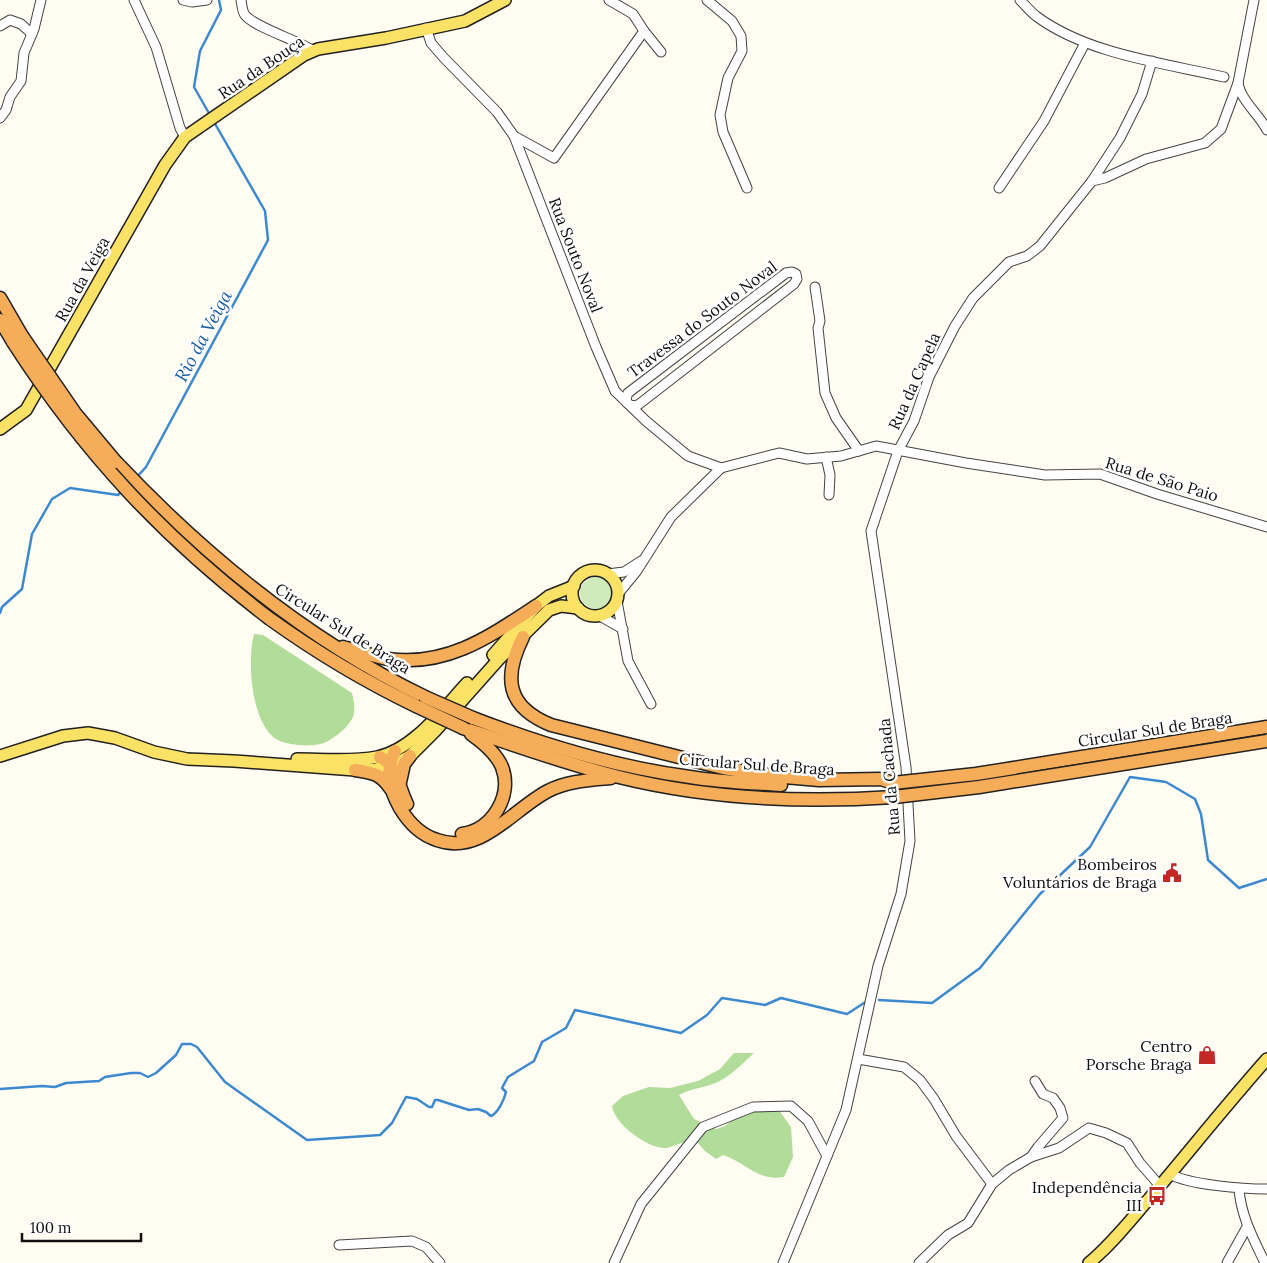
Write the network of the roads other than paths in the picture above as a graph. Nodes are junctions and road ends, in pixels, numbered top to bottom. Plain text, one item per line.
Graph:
1 (41, 0) edge
2 (134, 0) edge
3 (183, 0) edge
4 (207, 0) edge
5 (241, 0) edge
6 (504, 0) edge
7 (609, 0) edge
8 (708, 0) edge
9 (1020, 0) edge
10 (1254, 0) edge
11 (0, 26) edge
12 (426, 28) junction
13 (644, 31) junction
14 (32, 34) junction
15 (1085, 43) junction
16 (314, 51) junction
17 (661, 52) dead end
18 (1152, 61) junction
19 (1224, 78) dead end
20 (1238, 83) junction
21 (0, 118) edge
22 (1267, 130) edge
23 (514, 136) junction
24 (185, 138) junction
25 (1092, 181) junction
26 (747, 188) dead end
27 (999, 188) dead end
28 (815, 288) dead end
29 (0, 298) edge
30 (729, 316) junction
31 (0, 320) edge
32 (738, 327) junction
33 (17, 339) junction
34 (677, 356) junction
35 (686, 368) junction
36 (627, 403) junction
37 (0, 429) edge
38 (858, 451) junction
39 (898, 451) junction
40 (826, 457) junction
41 (721, 468) junction
42 (829, 496) dead end
43 (1267, 527) edge
44 (644, 559) junction
45 (607, 574) junction
46 (574, 586) junction
47 (618, 598) junction
48 (536, 606) junction
49 (578, 608) junction
50 (600, 616) junction
51 (623, 629) junction
52 (523, 637) junction
53 (331, 644) junction
54 (651, 704) dead end
55 (1267, 727) edge
56 (463, 728) junction
57 (1267, 740) edge
58 (395, 751) junction
59 (0, 756) edge
60 (410, 756) junction
61 (380, 757) junction
62 (234, 761) junction
63 (390, 764) junction
64 (355, 770) junction
65 (618, 777) junction
66 (893, 783) junction
67 (396, 786) junction
68 (858, 1059) junction
69 (1267, 1059) edge
70 (1035, 1081) dead end
71 (828, 1156) junction
72 (1031, 1157) junction
73 (1170, 1174) junction
74 (992, 1184) junction
75 (1160, 1186) junction
76 (1239, 1188) junction
77 (1267, 1189) edge
78 (1247, 1227) junction
79 (338, 1245) dead end
80 (440, 1263) edge
81 (614, 1263) edge
82 (783, 1263) edge
83 (919, 1263) edge
84 (1089, 1263) edge
85 (1227, 1263) edge
86 (1265, 1263) edge

1 - 14 street
2 - 24 street
3 - 4 street
5 - 16 street
6 - 12 main road, Rua da Bouça
7 - 13 street
8 - 26 street
9 - 15 street
10 - 20 street
11 - 14 street
12 - 16 main road, Rua da Bouça
12 - 23 street, Rua Souto Noval
13 - 17 street
13 - 23 street
14 - 21 street
15 - 18 street
15 - 27 street
16 - 24 main road, Rua da Bouça
18 - 19 street
18 - 25 street, Rua da Capela
20 - 22 street
20 - 25 street
23 - 36 street, Rua Souto Noval
24 - 37 main road, Rua da Veiga
25 - 39 street, Rua da Capela
28 - 38 street
29 - 33 highway, Circular Sul de Braga
30 - 32 street
30 - 32 street, Travessa do Souto Noval
30 - 34 street, Travessa do Souto Noval
31 - 33 highway, Circular Sul de Braga
32 - 35 street, Travessa do Souto Noval
33 - 53 highway, Circular Sul de Braga, bridge
33 - 56 highway, Circular Sul de Braga, bridge
34 - 35 street
34 - 36 street, Travessa do Souto Noval
35 - 36 street, Travessa do Souto Noval
36 - 41 street, Rua Souto Noval
38 - 39 street, Rua de São Paio
38 - 40 street, Rua de São Paio
39 - 43 street, Rua de São Paio
39 - 68 street, Rua da Cachada
40 - 41 street, Rua de São Paio
40 - 42 street
41 - 44 street
44 - 45 street
44 - 47 street
45 - 46 main road
45 - 47 main road
46 - 48 main road
46 - 49 main road
47 - 50 main road
47 - 51 street
48 - 53 highway
48 - 58 main road
49 - 50 main road
49 - 52 main road
50 - 51 street
51 - 54 street
52 - 60 main road
52 - 66 highway
53 - 66 highway, Circular Sul de Braga, bridge
55 - 66 highway, Circular Sul de Braga, bridge
56 - 65 highway, Circular Sul de Braga
56 - 67 highway
57 - 65 highway, Circular Sul de Braga, bridge
58 - 61 main road
58 - 63 highway
59 - 62 main road
60 - 63 main road
60 - 67 highway
61 - 62 main road
61 - 63 highway
62 - 64 main road
63 - 64 main road
63 - 67 highway
64 - 67 highway
65 - 67 highway
68 - 71 street, Rua da Cachada
68 - 74 street
69 - 73 main road
70 - 72 street
71 - 81 street
71 - 82 street, Rua da Cachada
72 - 74 street
72 - 75 street
73 - 75 main road
73 - 76 street
74 - 83 street
75 - 84 main road
76 - 77 street
76 - 78 street
78 - 85 street
78 - 86 street
79 - 80 street

